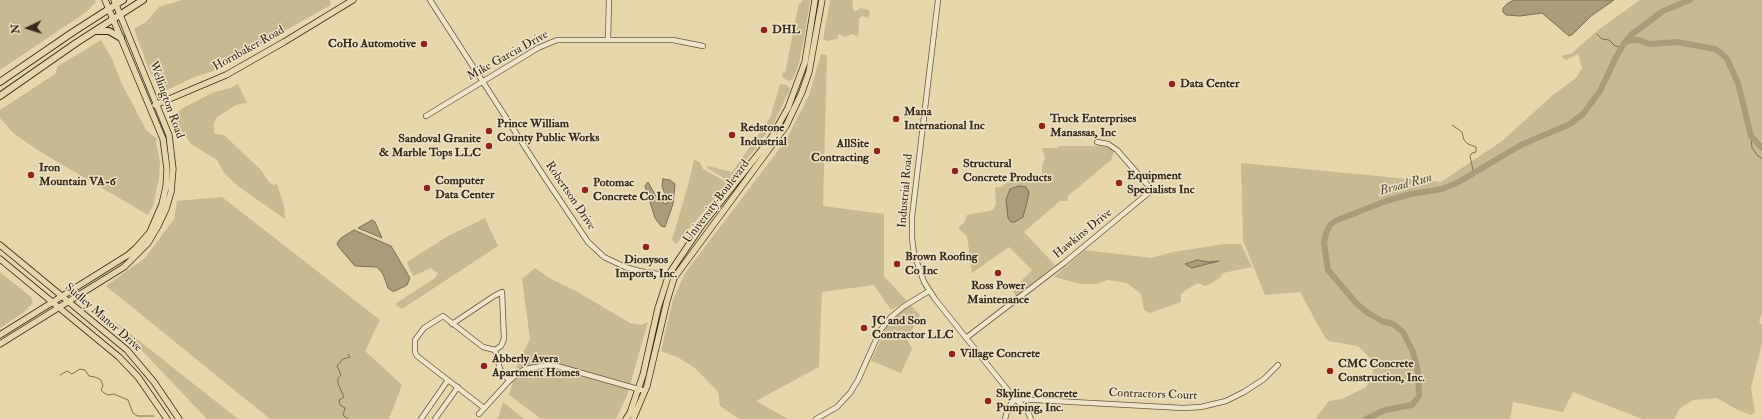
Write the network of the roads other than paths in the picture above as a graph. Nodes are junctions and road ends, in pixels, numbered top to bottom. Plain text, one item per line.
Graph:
1 (105, 0) edge
2 (124, 0) edge
3 (143, 0) edge
4 (353, 0) edge
5 (430, 0) edge
6 (609, 0) edge
7 (815, 0) edge
8 (822, 0) edge
9 (938, 0) edge
10 (115, 2) edge
11 (109, 9) junction
12 (120, 14) junction
13 (113, 19) junction
14 (94, 31) junction
15 (121, 38) junction
16 (608, 40) junction
17 (702, 46) dead end
18 (483, 80) junction
19 (0, 82) edge
20 (0, 96) edge
21 (157, 104) junction
22 (151, 107) junction
23 (426, 116) dead end
24 (1097, 142) dead end
25 (0, 245) edge
26 (0, 259) edge
27 (669, 274) junction
28 (674, 278) junction
29 (929, 291) junction
30 (62, 296) junction
31 (68, 301) junction
32 (52, 302) junction
33 (59, 307) junction
34 (452, 324) junction
35 (0, 335) edge
36 (966, 338) junction
37 (0, 344) edge
38 (495, 350) junction
39 (1278, 365) dead end
40 (448, 380) junction
41 (509, 381) junction
42 (458, 387) junction
43 (639, 389) junction
44 (645, 391) junction
45 (1015, 399) junction
46 (484, 408) junction
47 (479, 414) dead end
48 (167, 419) edge
49 (179, 419) edge
50 (421, 419) edge
51 (435, 419) edge
52 (626, 419) edge
53 (633, 419) edge
54 (816, 419) edge
55 (1005, 419) edge
56 (1031, 419) edge

1 - 11 main road, Wellington Road
2 - 10 highway
3 - 12 highway
4 - 21 main road, Hornbaker Road
5 - 18 street, Robertson Drive
6 - 16 street
7 - 27 main road, University Boulevard
8 - 28 main road, University Boulevard
9 - 29 street, Industrial Road
10 - 11 highway
10 - 12 main road, Wellington Road
11 - 13 main road, Wellington Road
11 - 19 highway
12 - 13 highway
12 - 21 main road, Wellington Road
13 - 14 highway
13 - 15 main road, Wellington Road
14 - 15 highway
14 - 20 highway
15 - 22 main road, Wellington Road
16 - 17 street, Mike Garcia Drive
16 - 18 street, Mike Garcia Drive
18 - 23 street, Mike Garcia Drive
18 - 27 street, Robertson Drive
21 - 22 main road, Hornbaker Road
21 - 31 main road, Wellington Road
22 - 30 main road, Wellington Road
24 - 36 street, Hawkins Drive
25 - 30 main road, Sudley Manor Drive
26 - 32 main road, Sudley Manor Drive
27 - 28 street
27 - 43 main road, University Boulevard
28 - 44 main road, University Boulevard
29 - 36 street, Industrial Road
29 - 54 street
30 - 31 main road, Sudley Manor Drive
30 - 32 main road, Wellington Road
31 - 33 main road, Wellington Road
31 - 49 main road, Sudley Manor Drive
32 - 33 main road, Sudley Manor Drive
32 - 35 main road, Wellington Road
33 - 37 main road, Wellington Road
33 - 48 main road, Sudley Manor Drive
34 - 38 street
34 - 38 street
34 - 40 street
36 - 45 street, Industrial Road
38 - 41 street
39 - 45 street, Contractors Court
40 - 42 street
40 - 50 street
41 - 43 street
41 - 46 street
42 - 46 street
42 - 51 street
43 - 44 street
43 - 52 main road, University Boulevard
44 - 53 main road, University Boulevard
45 - 55 street
45 - 56 street, Industrial Road
46 - 47 street

